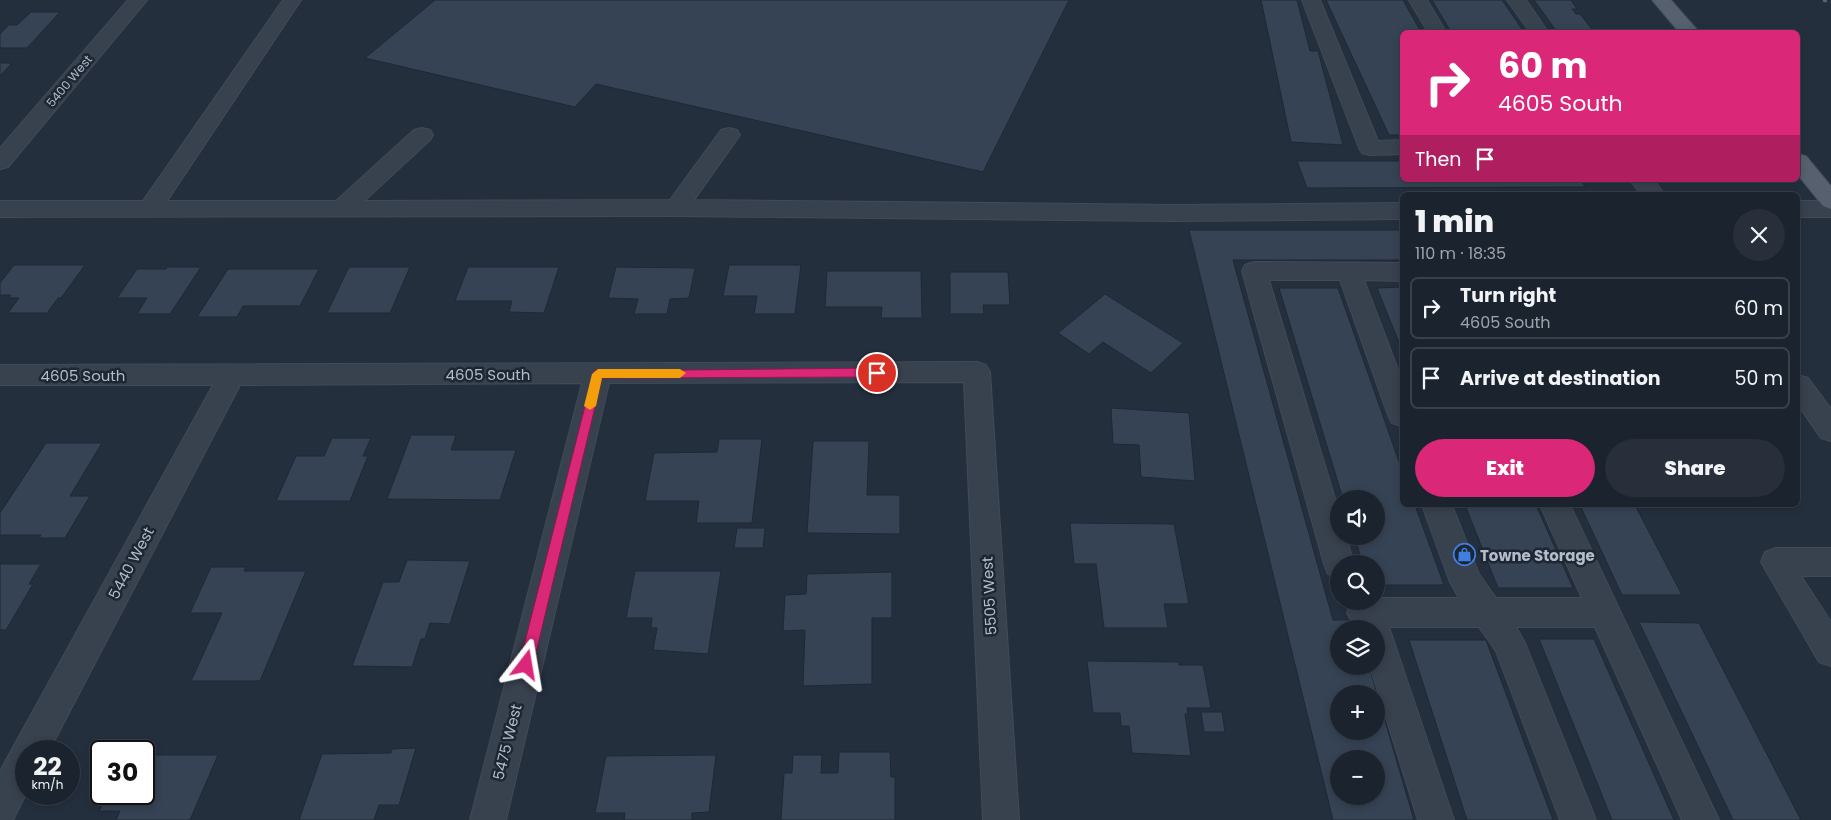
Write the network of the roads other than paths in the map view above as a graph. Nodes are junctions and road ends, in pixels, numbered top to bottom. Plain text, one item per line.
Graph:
1 (138, 0) edge
2 (292, 0) edge
3 (1310, 0) edge
4 (1418, 0) edge
5 (1516, 0) edge
6 (1661, 0) edge
7 (1436, 30) edge
8 (1538, 30) edge
9 (1687, 30) edge
10 (422, 135) dead end
11 (729, 135) dead end
12 (1400, 148) edge
13 (0, 162) edge
14 (1800, 163) edge
15 (1643, 182) edge
16 (1651, 192) edge
17 (1831, 201) edge
18 (150, 208) junction
19 (677, 208) junction
20 (0, 209) edge
21 (341, 209) junction
22 (1800, 209) edge
23 (1831, 209) edge
24 (1400, 211) edge
25 (1349, 272) junction
26 (1400, 272) edge
27 (977, 372) joint
28 (232, 374) junction
29 (598, 374) junction
30 (0, 375) edge
31 (1800, 388) edge
32 (1400, 410) edge
33 (1831, 430) edge
34 (1438, 507) edge
35 (1556, 507) edge
36 (1336, 555) edge
37 (1831, 562) edge
38 (1605, 612) junction
39 (1487, 613) junction
40 (1367, 619) edge
41 (1831, 651) edge
42 (36, 740) edge
43 (15, 779) edge
44 (0, 807) edge
45 (488, 820) edge
46 (1000, 820) edge
47 (1436, 820) edge
48 (1578, 820) edge
49 (1701, 820) edge

1 - 13 street, 5400 West
2 - 18 street
3 - 12 street
4 - 7 street
5 - 8 street
6 - 9 main road
10 - 21 street
11 - 19 street
14 - 17 main road
15 - 16 street
18 - 20 street
18 - 21 street
19 - 21 street
19 - 24 street
22 - 23 street
25 - 26 street
25 - 32 street
25 - 36 street
27 - 29 street, 4605 South
27 - 46 street, 5505 West
28 - 29 street, 4605 South
28 - 30 street, 4605 South
28 - 42 street, 5440 West
29 - 45 street, 5475 West
31 - 33 street
34 - 39 street
35 - 38 street
37 - 41 street
38 - 39 street
38 - 49 street
39 - 40 street
39 - 48 street
40 - 47 street
43 - 44 street

